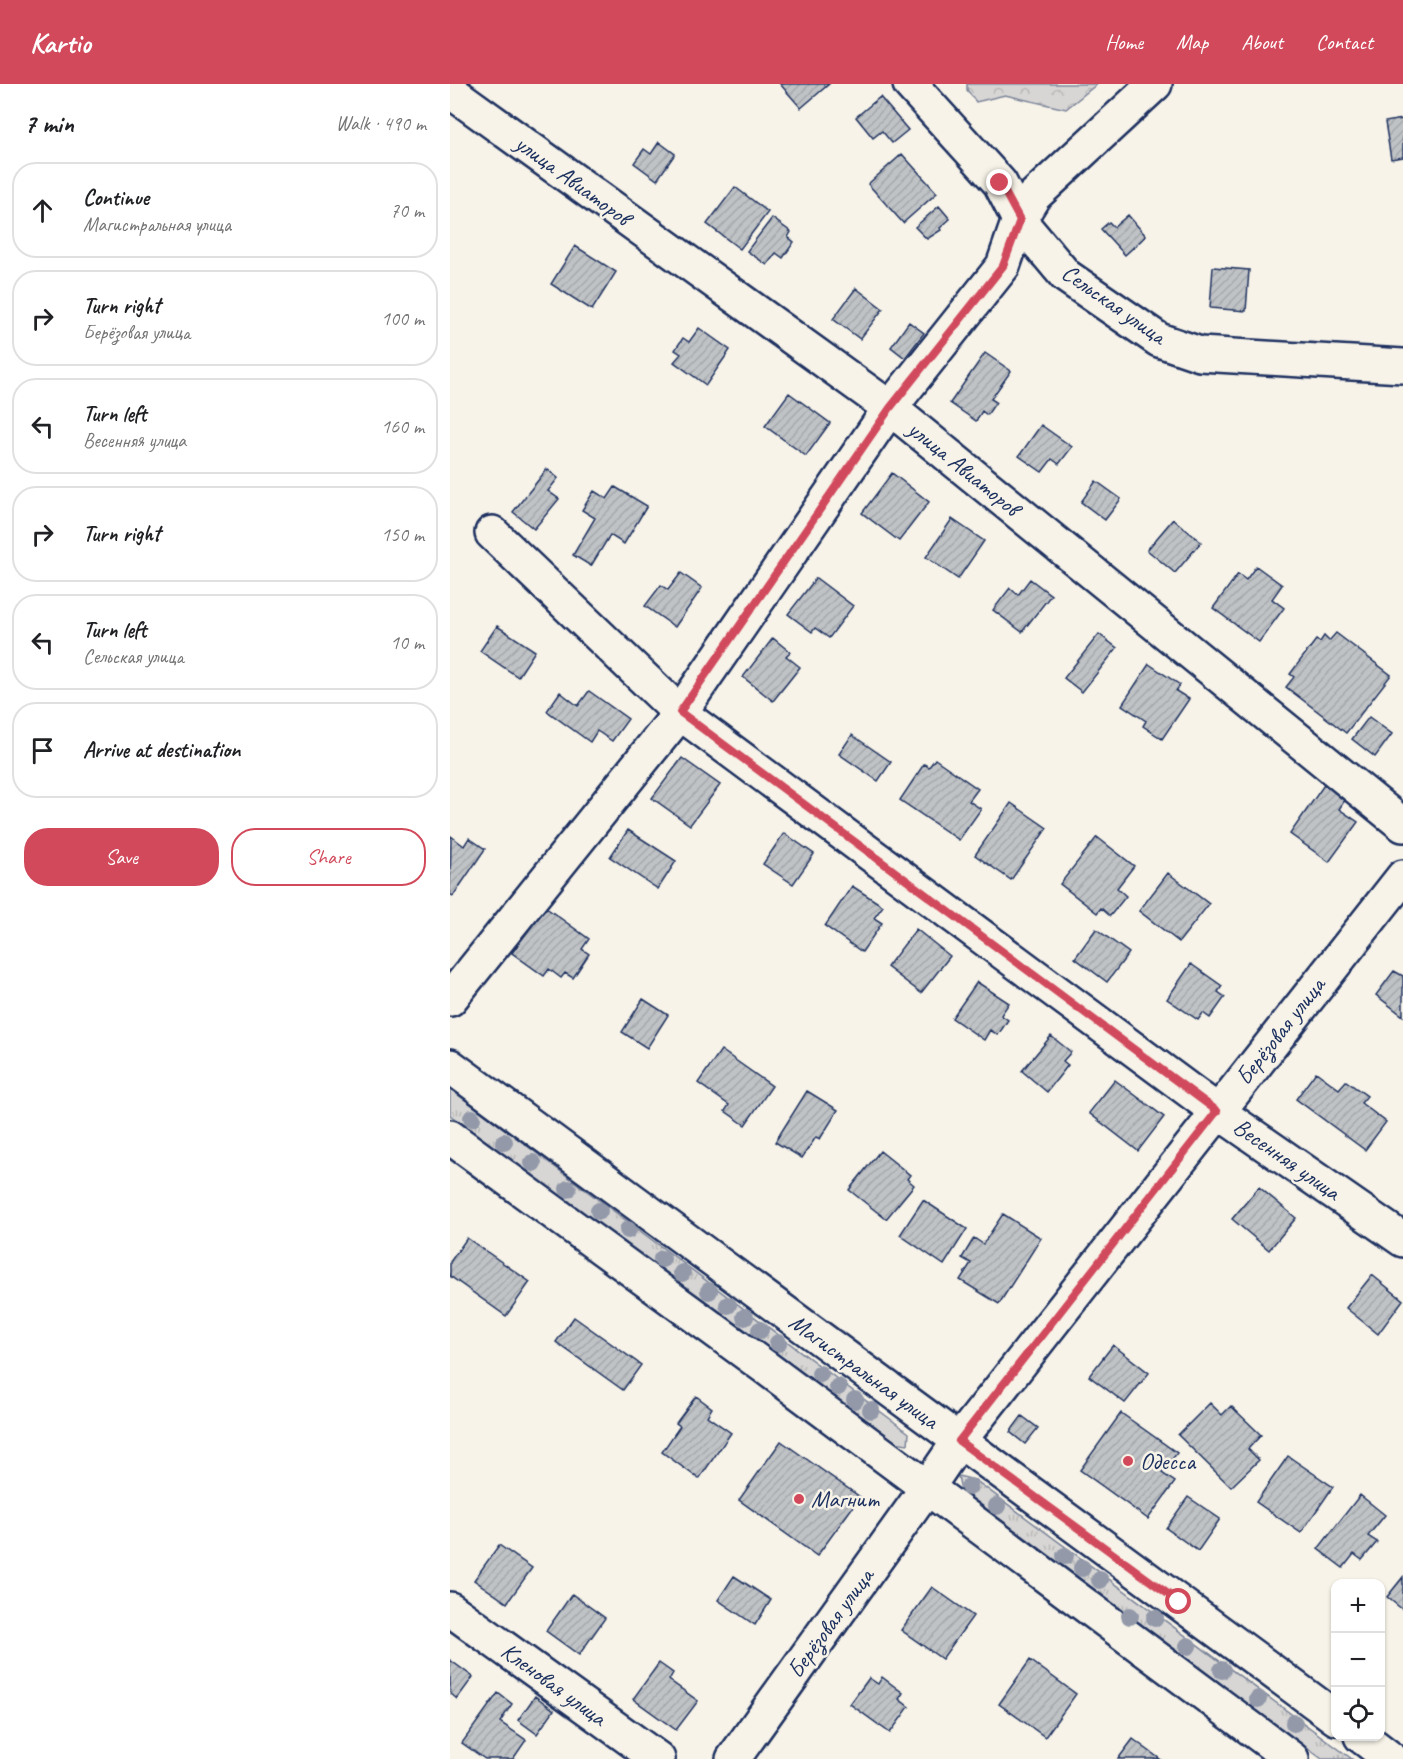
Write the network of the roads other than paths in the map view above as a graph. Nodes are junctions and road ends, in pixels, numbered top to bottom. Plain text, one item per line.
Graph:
1 (910, 84) edge
2 (1155, 84) edge
3 (450, 91) edge
4 (1020, 220) junction
5 (1403, 366) edge
6 (890, 408) junction
7 (492, 533) dead end
8 (680, 712) junction
9 (1403, 825) edge
10 (1403, 877) edge
11 (450, 999) edge
12 (450, 1066) edge
13 (1217, 1111) junction
14 (450, 1137) edge
15 (1403, 1240) edge
16 (959, 1441) junction
17 (927, 1488) junction
18 (450, 1609) edge
19 (1331, 1715) edge
20 (1366, 1741) edge
21 (658, 1759) edge
22 (733, 1759) edge
23 (1292, 1759) edge
24 (1391, 1759) edge

1 - 4 street, Сельская улица
2 - 4 street
3 - 6 street, улица Авиаторов
4 - 5 street, Сельская улица
4 - 6 street
6 - 8 street
6 - 9 street, улица Авиаторов
7 - 8 street, Весенняя улица
8 - 11 street
8 - 13 street, Весенняя улица
10 - 13 street, Берёзовая улица
12 - 16 street, Магистральная улица
13 - 15 street, Весенняя улица
13 - 16 street, Берёзовая улица
14 - 17 street
16 - 17 street, Берёзовая улица
16 - 19 street, Магистральная улица
17 - 22 street, Берёзовая улица
17 - 23 street
18 - 21 street, Кленовая улица
20 - 24 street

